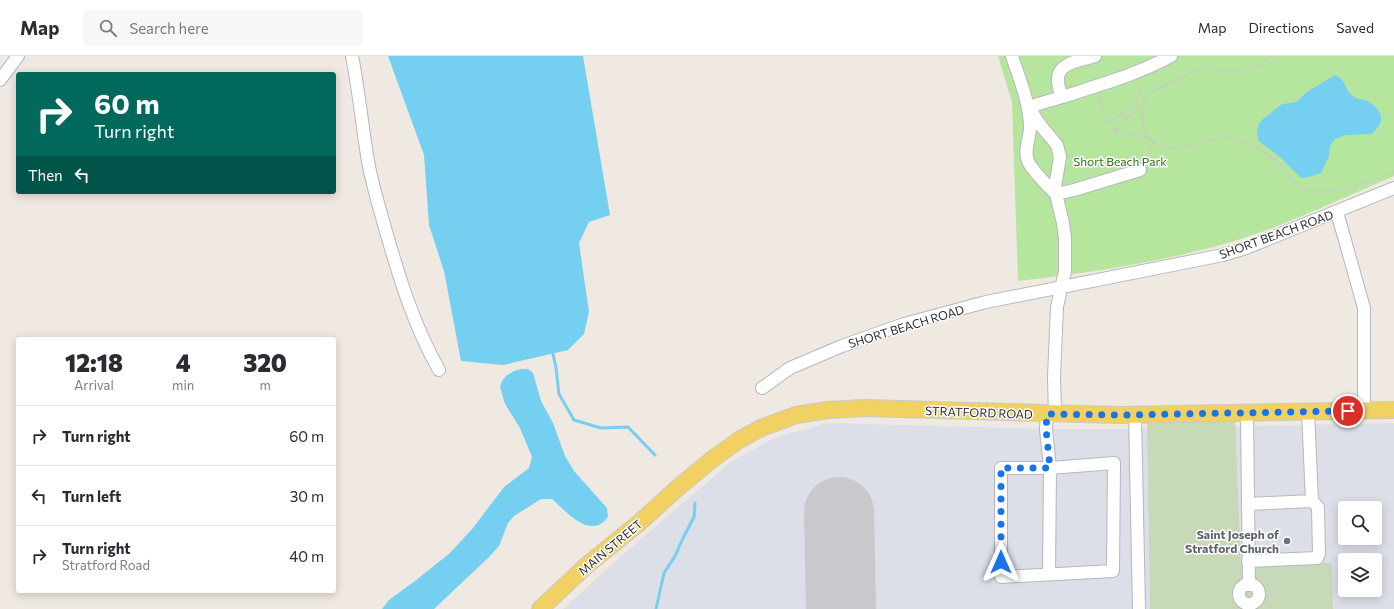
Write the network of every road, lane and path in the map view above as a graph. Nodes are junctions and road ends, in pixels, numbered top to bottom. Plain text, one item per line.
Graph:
1 (18, 56) edge
2 (352, 56) edge
3 (1012, 56) edge
4 (1095, 56) edge
5 (1171, 56) edge
6 (1270, 56) edge
7 (1133, 74) junction
8 (0, 80) edge
9 (1096, 87) junction
10 (1062, 97) junction
11 (1145, 101) junction
12 (1028, 107) junction
13 (1148, 137) junction
14 (1154, 142) junction
15 (1140, 170) joint
16 (1394, 172) edge
17 (1394, 188) edge
18 (1056, 194) junction
19 (1337, 212) junction
20 (1060, 287) junction
21 (439, 370) dead end
22 (762, 388) dead end
23 (1394, 410) edge
24 (1308, 411) junction
25 (1364, 411) junction
26 (1246, 412) junction
27 (1051, 414) junction
28 (1135, 414) junction
29 (1050, 468) junction
30 (681, 485) joint
31 (1312, 501) junction
32 (1248, 504) junction
33 (1248, 561) junction
34 (1049, 574) junction
35 (1249, 606) edge
36 (540, 609) edge
37 (1139, 609) edge

1 - 8 street
2 - 21 street
3 - 12 street
4 - 10 street
5 - 7 street
6 - 11 path
7 - 9 street
7 - 9 path
9 - 10 street
10 - 12 street
11 - 13 path
11 - 13 path
12 - 18 street
12 - 18 street
13 - 14 path
14 - 15 path
14 - 16 path
15 - 18 street
17 - 19 street, SHORT BEACH ROAD
18 - 20 street
19 - 20 street, SHORT BEACH ROAD
19 - 25 street
20 - 22 street, SHORT BEACH ROAD
20 - 27 street
23 - 25 main road, STRATFORD ROAD
24 - 25 main road, STRATFORD ROAD
24 - 26 main road, STRATFORD ROAD
24 - 31 street
26 - 28 main road, STRATFORD ROAD
26 - 32 street
27 - 28 main road, STRATFORD ROAD
27 - 29 street
27 - 30 main road, STRATFORD ROAD
28 - 37 street
29 - 34 street
29 - 34 street
29 - 34 street
30 - 36 main road, MAIN STREET
31 - 32 street
31 - 33 street
32 - 33 street
33 - 35 street

